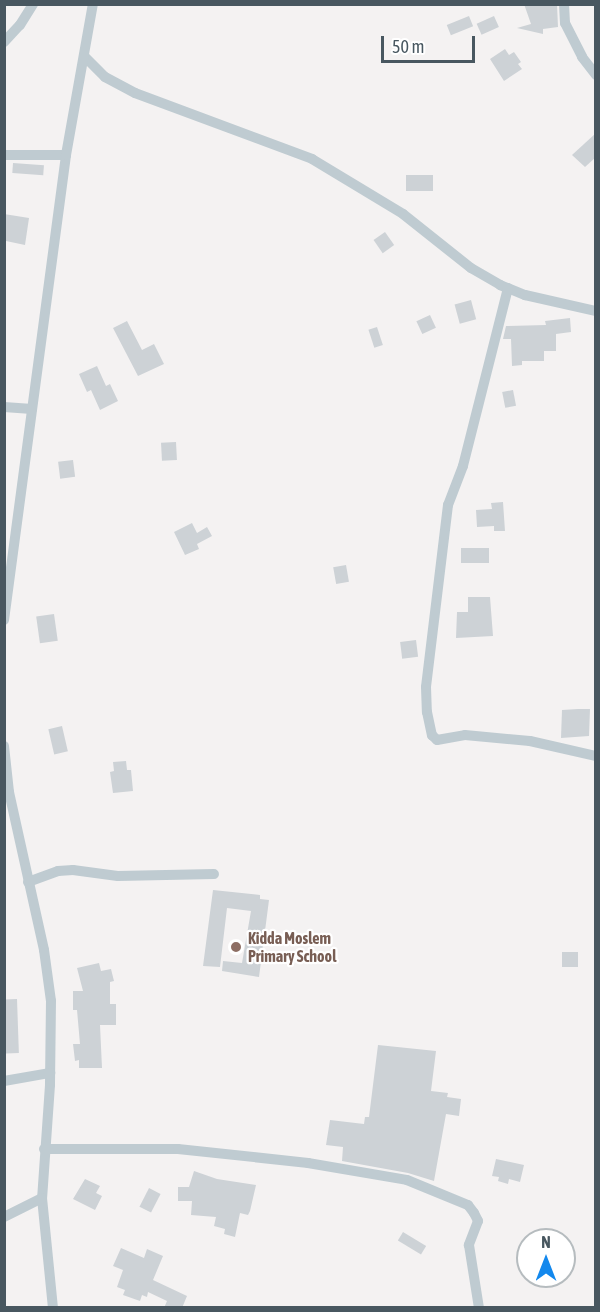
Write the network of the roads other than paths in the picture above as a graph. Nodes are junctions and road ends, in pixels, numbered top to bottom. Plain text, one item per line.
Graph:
1 (33, 4) edge
2 (93, 4) edge
3 (564, 4) edge
4 (4, 42) edge
5 (84, 56) junction
6 (596, 75) edge
7 (4, 155) edge
8 (66, 155) junction
9 (508, 288) junction
10 (596, 311) edge
11 (4, 408) edge
12 (32, 409) junction
13 (4, 620) edge
14 (4, 746) edge
15 (596, 756) edge
16 (5, 768) edge
17 (214, 874) dead end
18 (28, 882) junction
19 (50, 1073) junction
20 (4, 1081) edge
21 (44, 1149) junction
22 (42, 1198) junction
23 (4, 1217) edge
24 (53, 1308) edge
25 (479, 1308) edge

1 - 4 street
2 - 5 street
3 - 6 street
5 - 8 street
5 - 9 street
7 - 8 street
8 - 12 street
9 - 10 street
9 - 15 street
11 - 12 street
12 - 13 street
14 - 16 street
16 - 18 street
17 - 18 street
18 - 19 street
19 - 20 street
19 - 21 street
21 - 22 street
21 - 25 street
22 - 23 street
22 - 24 street

